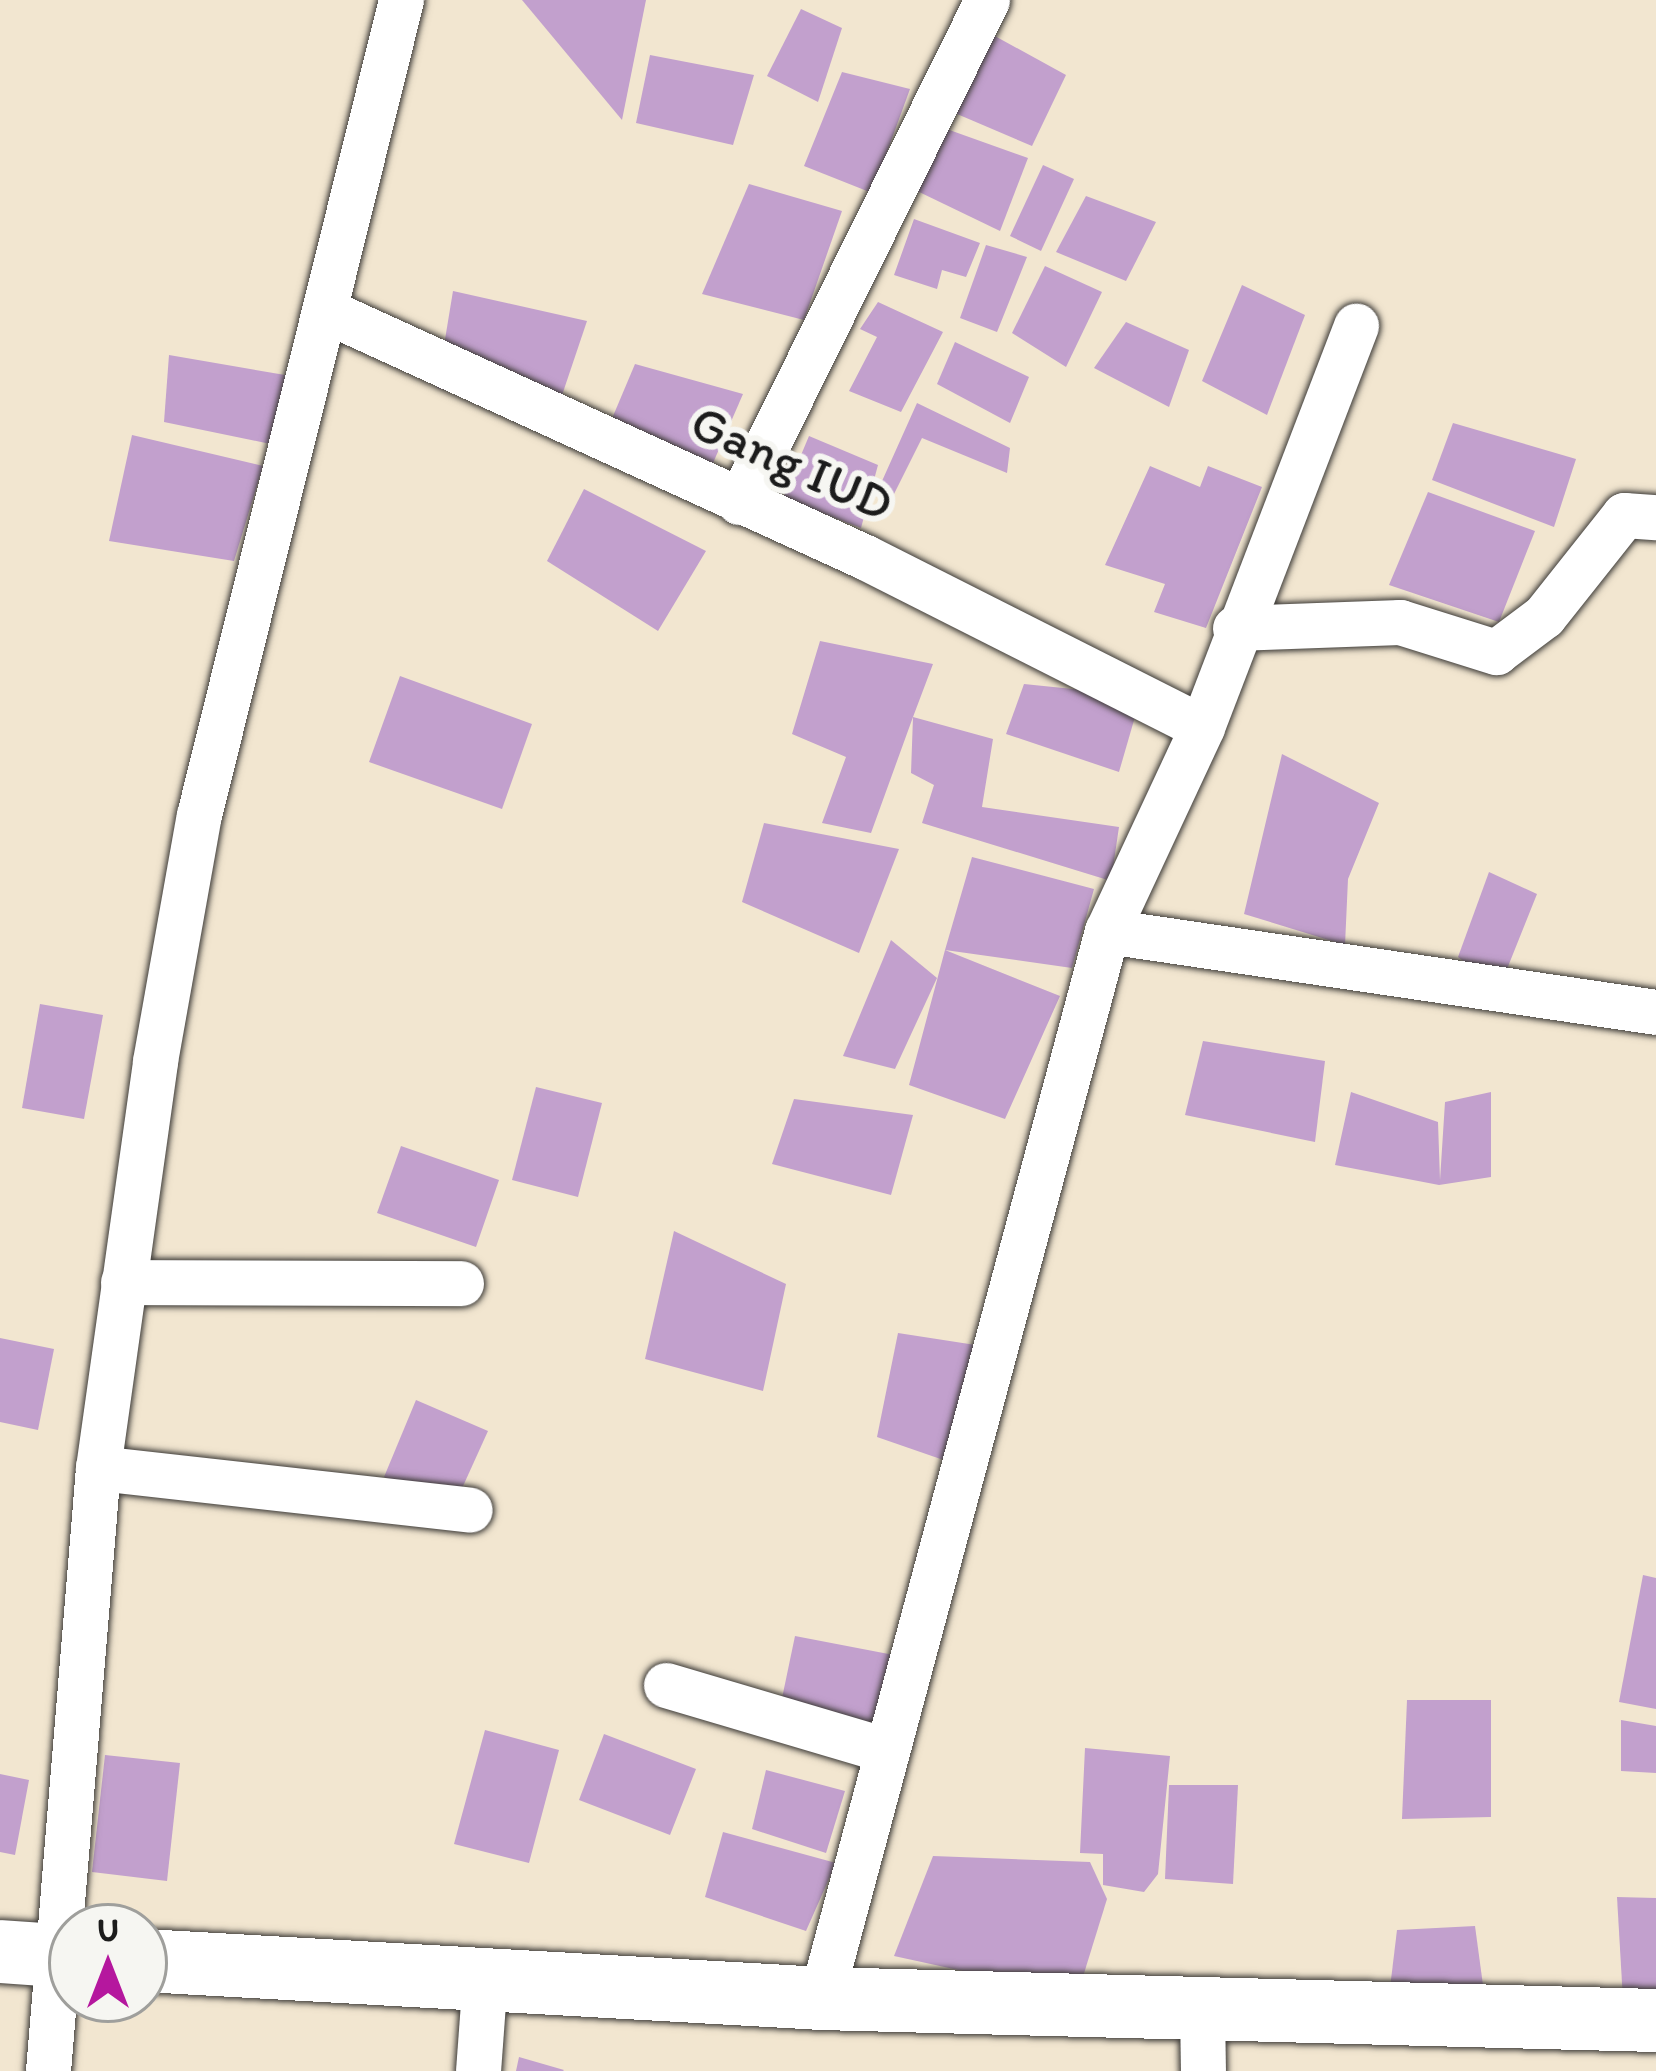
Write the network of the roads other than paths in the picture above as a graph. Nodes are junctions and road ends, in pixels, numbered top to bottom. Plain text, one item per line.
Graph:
1 (401, 0) edge
2 (987, 0) edge
3 (331, 313) junction
4 (1356, 325) dead end
5 (739, 502) junction
6 (1656, 517) edge
7 (1235, 628) junction
8 (1202, 727) junction
9 (1107, 931) junction
10 (1656, 1012) edge
11 (123, 1282) junction
12 (461, 1283) dead end
13 (98, 1468) junction
14 (470, 1510) dead end
15 (666, 1685) dead end
16 (886, 1750) junction
17 (44, 1955) edge
18 (168, 1961) edge
19 (485, 1975) junction
20 (821, 1998) junction
21 (1202, 2009) junction
22 (1656, 2020) edge
23 (48, 2071) edge
24 (478, 2071) edge
25 (1203, 2071) edge

1 - 3 street
2 - 5 street
3 - 5 street, Gang IUD
3 - 11 street
4 - 7 street
5 - 8 street, Gang IUD
6 - 7 street
7 - 8 street
8 - 9 street
9 - 10 street
9 - 16 street
11 - 12 street
11 - 13 street
13 - 14 street
13 - 17 street
15 - 16 street
16 - 20 street
17 - 23 street
18 - 19 main road
19 - 20 main road
19 - 24 street
20 - 21 main road
21 - 22 main road
21 - 25 street

